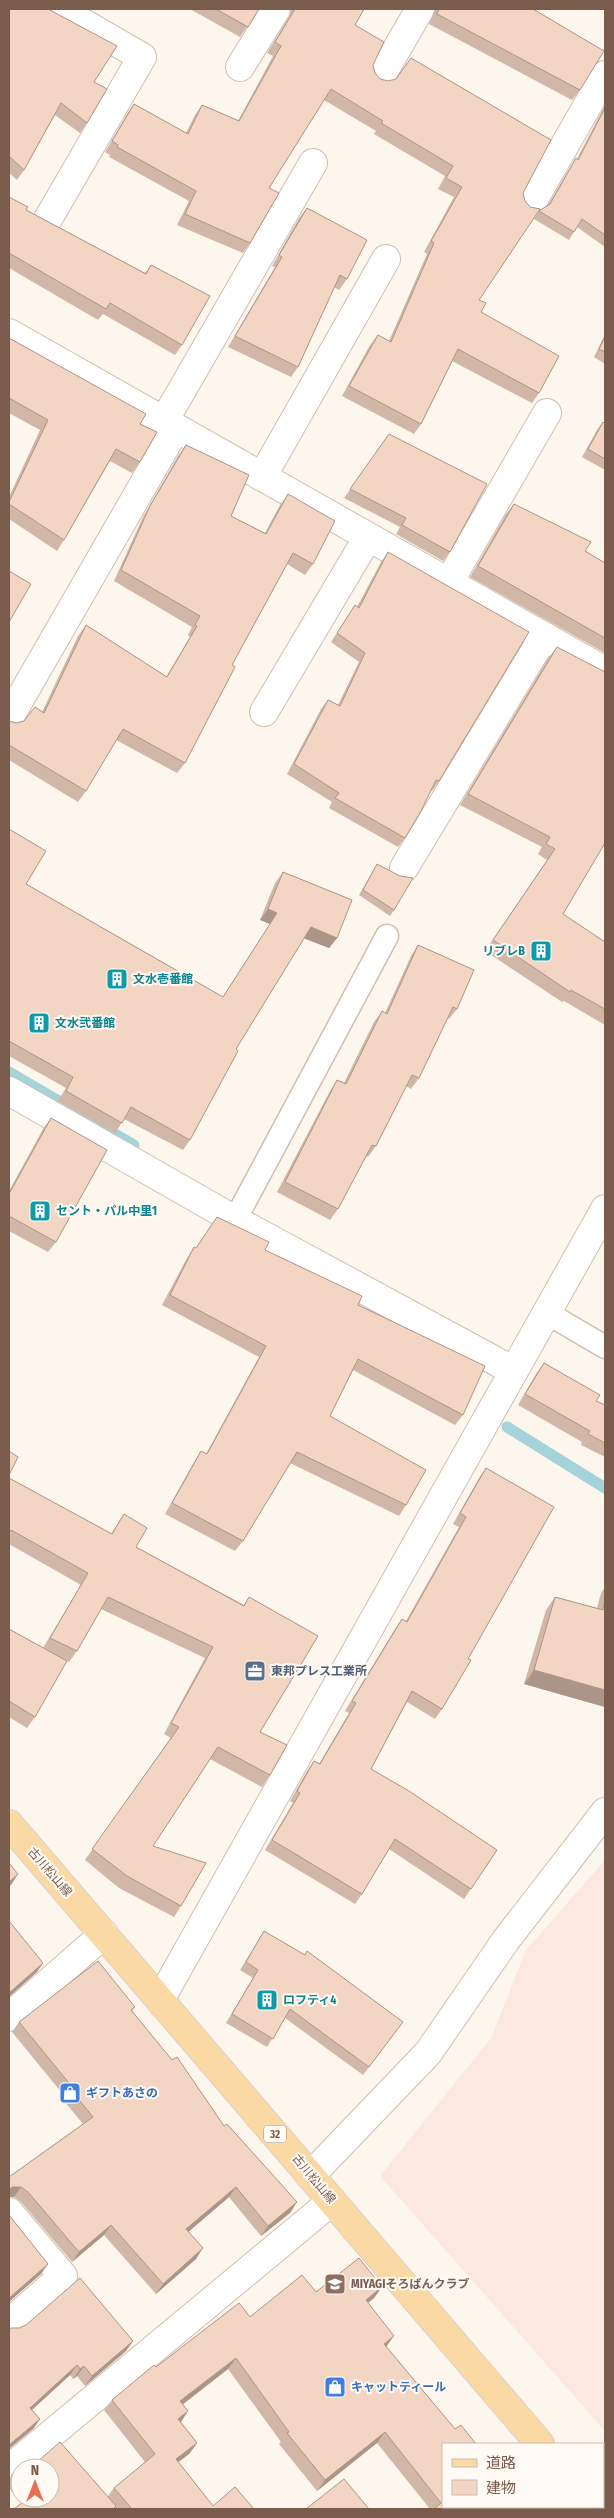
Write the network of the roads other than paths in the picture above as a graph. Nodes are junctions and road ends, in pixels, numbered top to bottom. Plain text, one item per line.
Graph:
1 (59, 9) edge
2 (276, 9) edge
3 (420, 9) edge
4 (240, 67) dead end
5 (605, 75) edge
6 (381, 76) dead end
7 (313, 163) dead end
8 (531, 204) dead end
9 (48, 220) edge
10 (386, 258) dead end
11 (9, 333) edge
12 (547, 413) dead end
13 (170, 424) junction
14 (262, 477) junction
15 (368, 537) junction
16 (449, 582) junction
17 (544, 636) junction
18 (605, 671) edge
19 (264, 712) dead end
20 (9, 718) edge
21 (404, 868) dead end
22 (387, 936) dead end
23 (9, 1091) edge
24 (605, 1209) edge
25 (235, 1220) junction
26 (547, 1313) junction
27 (605, 1347) edge
28 (514, 1371) junction
29 (605, 1812) edge
30 (9, 1824) edge
31 (104, 1934) junction
32 (160, 2000) junction
33 (9, 2017) edge
34 (310, 2176) junction
35 (332, 2201) junction
36 (9, 2212) edge
37 (9, 2323) edge
38 (539, 2443) edge
39 (9, 2469) edge

1 - 9 street
2 - 4 street
3 - 6 street
5 - 8 street
7 - 13 street
10 - 14 street
11 - 13 street
12 - 16 street
13 - 14 street
13 - 20 street
14 - 15 street
15 - 16 street
15 - 19 street
16 - 17 street
17 - 18 street
17 - 21 street
22 - 25 lane
23 - 25 street
24 - 26 street
25 - 28 street
26 - 27 lane
26 - 28 street
28 - 32 street
29 - 34 street
30 - 31 main road, 古川松山線 / 32
31 - 32 main road, 古川松山線 / 32
31 - 33 street
32 - 34 main road, 古川松山線 / 32
34 - 35 main road, 古川松山線 / 32
35 - 38 main road, 古川松山線 / 32
35 - 39 street
36 - 37 street

